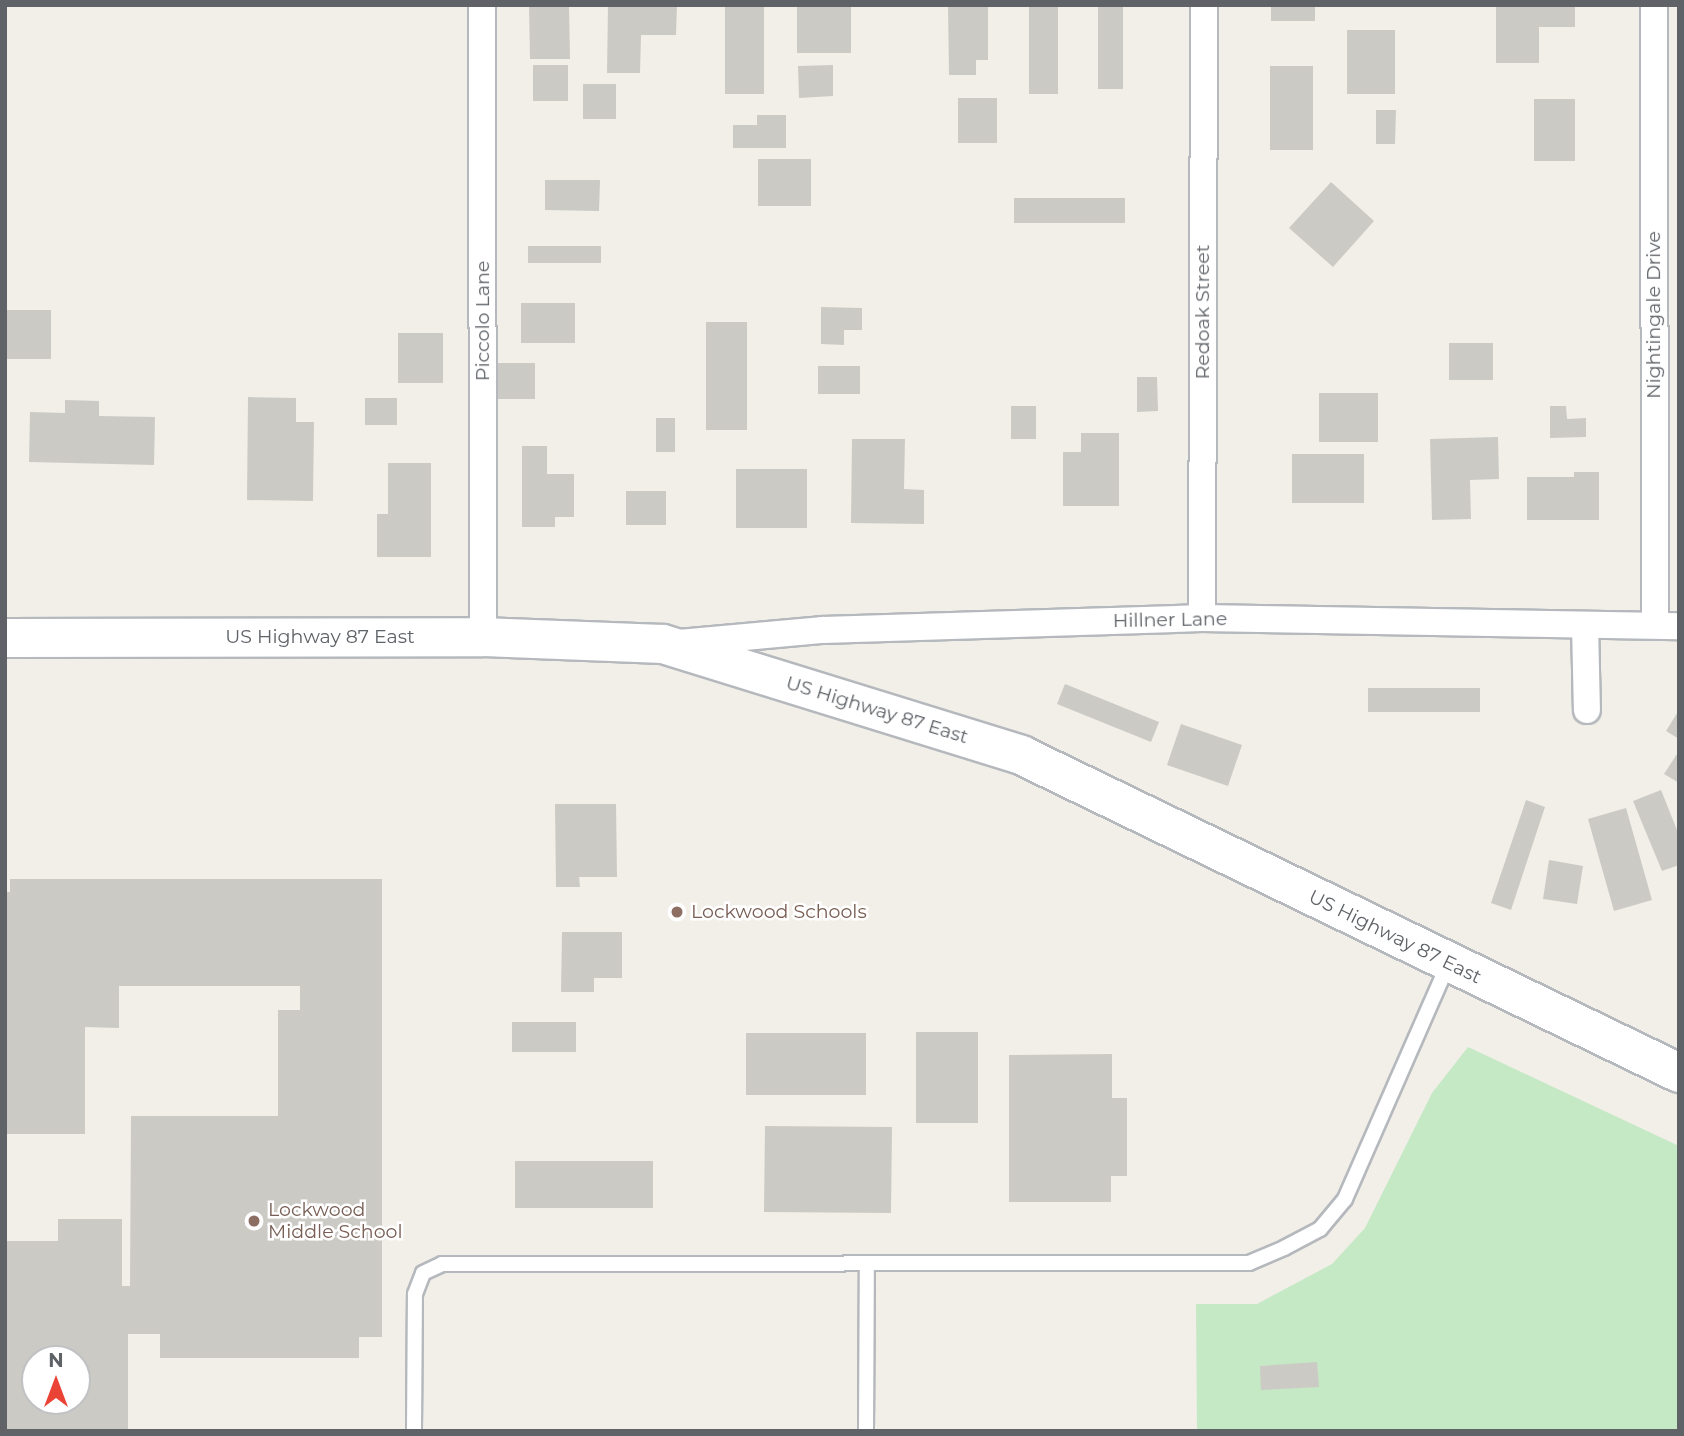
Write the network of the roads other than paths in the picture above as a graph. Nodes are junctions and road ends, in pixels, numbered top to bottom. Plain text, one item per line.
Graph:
1 (482, 5) edge
2 (1204, 5) edge
3 (1654, 5) edge
4 (1202, 618) junction
5 (1585, 625) junction
6 (1667, 626) edge
7 (483, 637) junction
8 (5, 638) edge
9 (663, 644) junction
10 (1587, 710) dead end
11 (1448, 962) junction
12 (1679, 1073) edge
13 (867, 1263) junction
14 (414, 1431) edge
15 (866, 1431) edge

1 - 7 street, Piccolo Lane
2 - 4 street, Redoak Street
3 - 6 street, Nightingale Drive
4 - 5 street, Hillner Lane
4 - 9 street, Hillner Lane
5 - 6 street, Hillner Lane
5 - 10 street
7 - 8 street, US Highway 87 East
7 - 9 street, US Highway 87 East
9 - 11 street, US Highway 87 East
11 - 12 street, US Highway 87 East
11 - 13 lane
13 - 14 lane
13 - 15 lane

